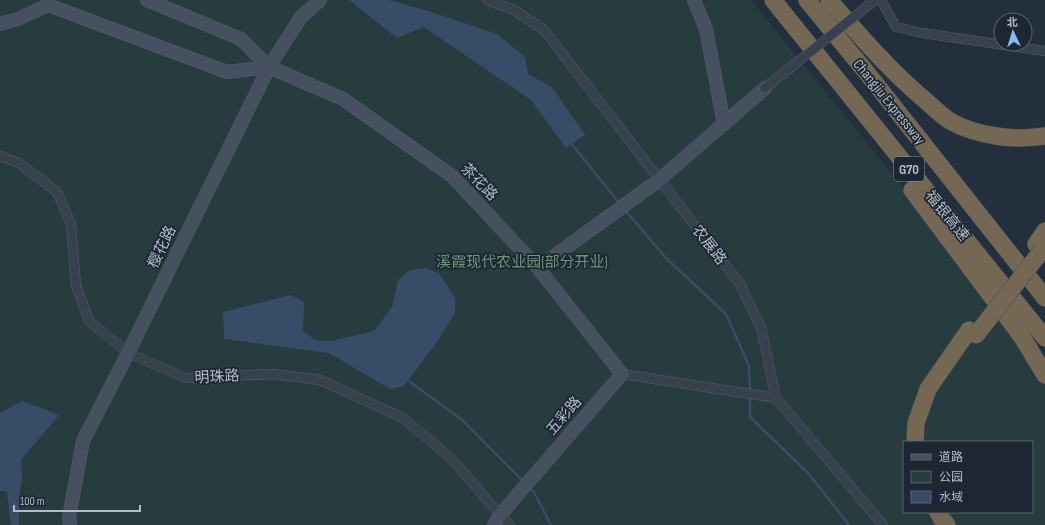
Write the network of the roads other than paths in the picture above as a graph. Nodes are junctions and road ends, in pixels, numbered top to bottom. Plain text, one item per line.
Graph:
1 (147, 0) edge
2 (320, 0) edge
3 (487, 0) edge
4 (694, 0) edge
5 (773, 0) edge
6 (807, 0) edge
7 (829, 0) edge
8 (875, 0) edge
9 (881, 0) edge
10 (0, 24) edge
11 (1045, 51) edge
12 (826, 66) junction
13 (269, 67) junction
14 (765, 88) joint
15 (724, 124) junction
16 (1045, 136) edge
17 (0, 156) edge
18 (659, 180) junction
19 (1042, 243) edge
20 (538, 268) junction
21 (1045, 298) edge
22 (972, 333) junction
23 (1045, 338) edge
24 (128, 353) junction
25 (622, 374) junction
26 (1045, 375) edge
27 (776, 398) junction
28 (915, 441) edge
29 (924, 441) edge
30 (929, 513) edge
31 (938, 513) edge
32 (497, 520) edge
33 (70, 525) edge
34 (510, 525) edge
35 (883, 525) edge
36 (935, 525) edge
37 (947, 525) edge

1 - 13 street
2 - 13 street, 樱花路
3 - 18 street, 农展路
4 - 15 street
5 - 12 highway, 福银高速 / G70
6 - 21 highway, Changjiu Expressway / G70
7 - 16 highway
8 - 14 street, bridge
9 - 11 street
10 - 13 street
12 - 23 highway, 福银高速 / G70
12 - 26 highway
13 - 20 street, 茶花路
13 - 24 street, 樱花路
14 - 15 street
15 - 18 street
17 - 24 street, 明珠路
18 - 20 street
18 - 27 street, 农展路
19 - 22 highway, bridge
20 - 25 street, 茶花路
22 - 28 highway
22 - 29 highway
24 - 32 street, 明珠路
24 - 33 street, 樱花路
25 - 27 street
25 - 32 street, 五彩路
27 - 35 street, 农展路
30 - 36 highway
31 - 37 highway
32 - 34 street, 明珠路

